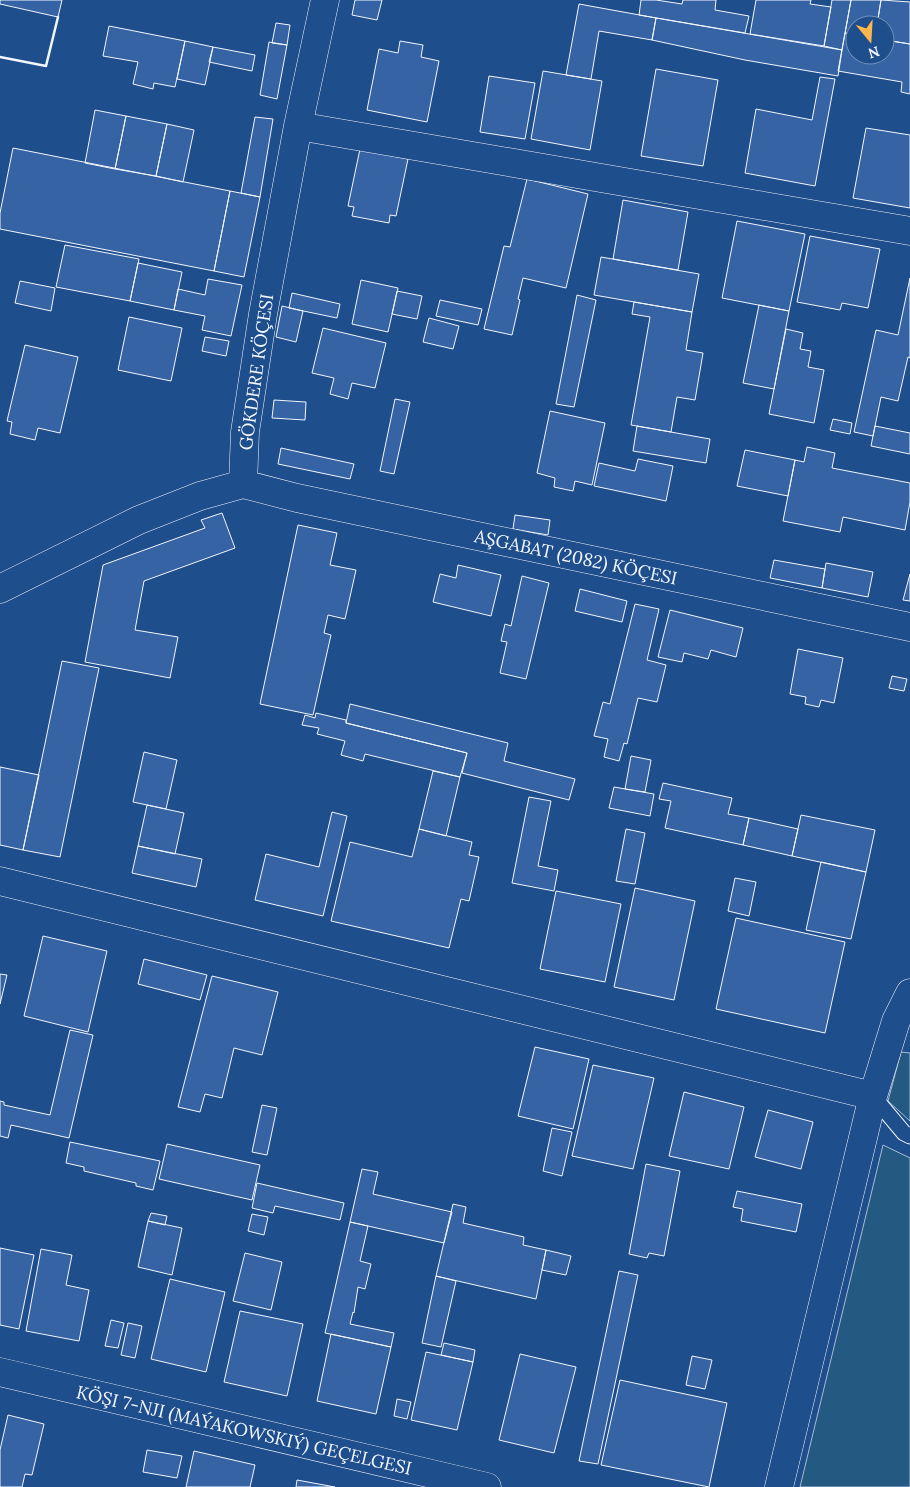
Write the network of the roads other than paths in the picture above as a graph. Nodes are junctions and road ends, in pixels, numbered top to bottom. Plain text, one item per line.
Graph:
1 (325, 0) edge
2 (298, 126) junction
3 (910, 232) edge
4 (243, 484) junction
5 (0, 589) edge
6 (910, 627) edge
7 (0, 881) edge
8 (910, 993) edge
9 (873, 1096) junction
10 (910, 1136) edge
11 (0, 1372) edge
12 (487, 1487) edge
13 (779, 1487) edge

1 - 2 street, GÖKDERE KÖÇESI
2 - 3 street
2 - 4 street, GÖKDERE KÖÇESI
4 - 5 street
4 - 6 street, AŞGABAT (2082) KÖÇESI
7 - 9 street
8 - 9 street
9 - 10 lane
9 - 13 street
11 - 12 street, KÖŞI 7-NJI (MAÝAKOWSKIÝ) GEÇELGESI

